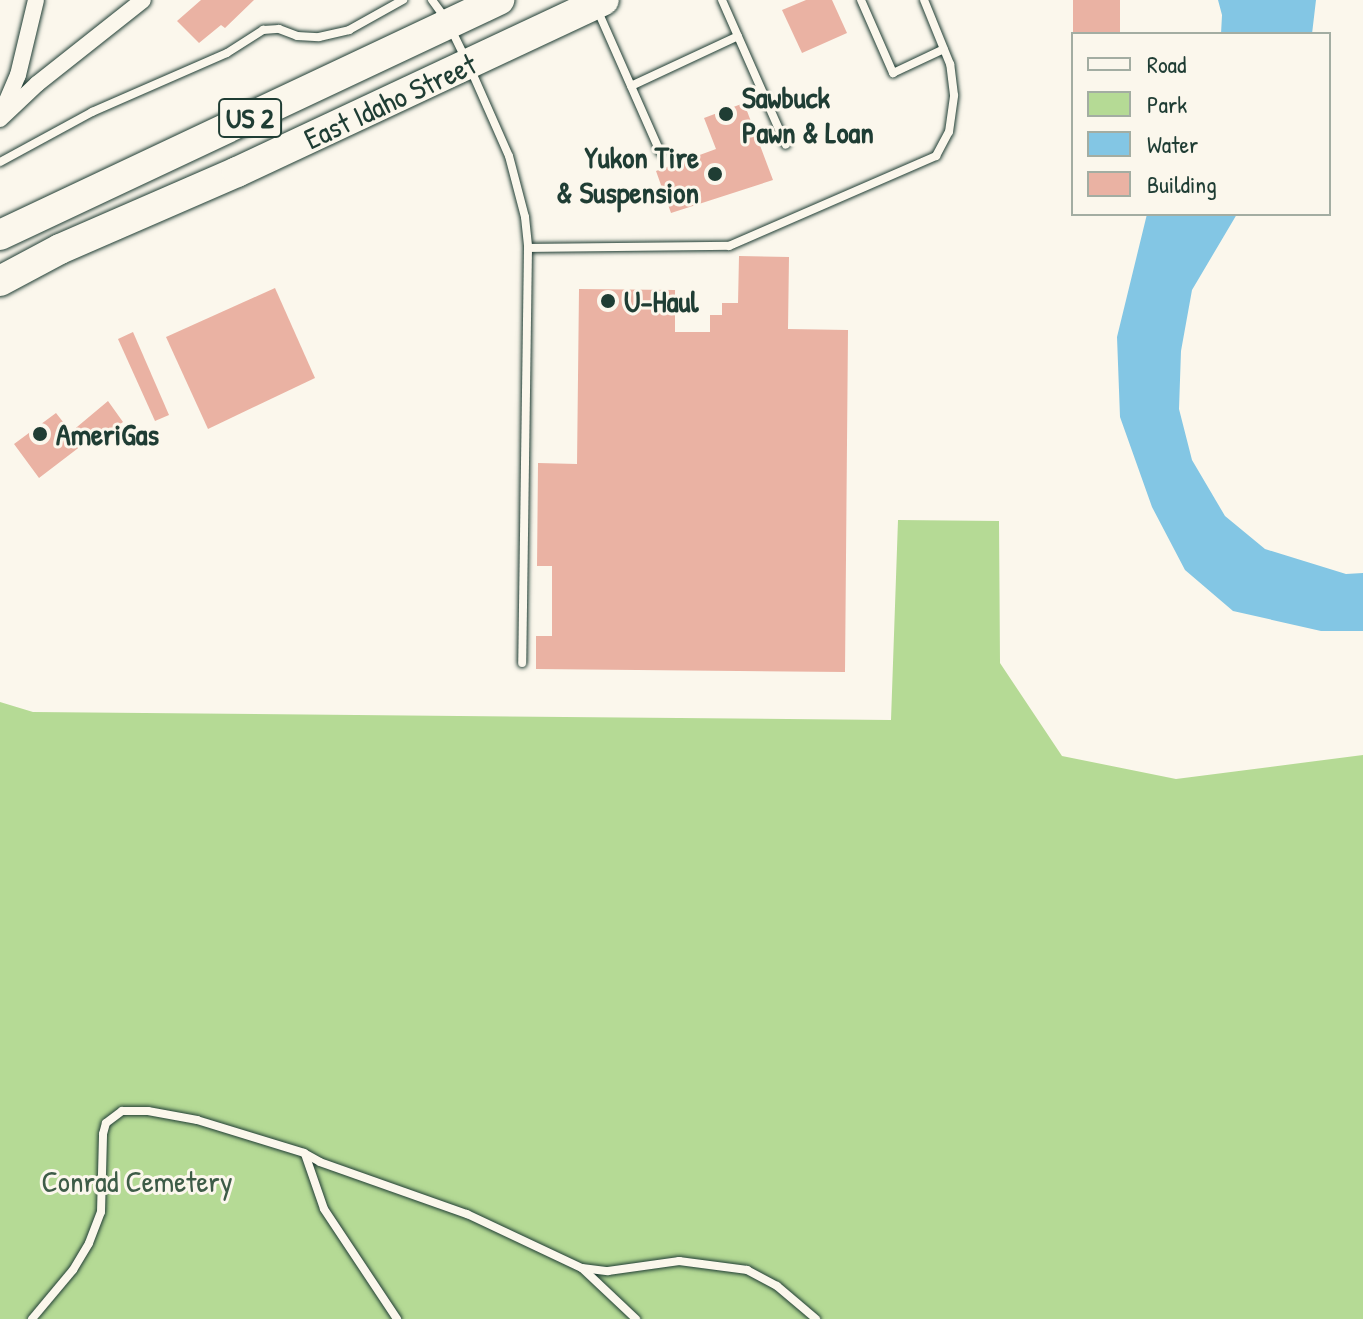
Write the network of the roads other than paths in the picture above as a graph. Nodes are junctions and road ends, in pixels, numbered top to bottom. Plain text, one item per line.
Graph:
1 (36, 0) edge
2 (143, 0) edge
3 (403, 0) edge
4 (499, 0) edge
5 (565, 0) edge
6 (722, 0) edge
7 (861, 0) edge
8 (924, 0) edge
9 (600, 2) edge
10 (441, 12) edge
11 (738, 36) junction
12 (944, 49) junction
13 (468, 64) junction
14 (631, 86) junction
15 (0, 117) edge
16 (786, 145) dead end
17 (660, 152) dead end
18 (0, 162) edge
19 (0, 235) edge
20 (528, 248) junction
21 (0, 281) edge
22 (522, 663) dead end
23 (304, 1153) junction
24 (582, 1268) junction
25 (32, 1319) edge
26 (397, 1319) edge
27 (636, 1319) edge
28 (816, 1319) edge

1 - 15 street
2 - 15 street
3 - 18 lane
4 - 10 highway, East Idaho Street / US 2
5 - 13 highway
6 - 11 lane
7 - 12 lane
8 - 12 lane
9 - 13 highway, East Idaho Street / US 2
9 - 14 lane
10 - 13 lane
10 - 19 highway, East Idaho Street / US 2
11 - 14 lane
11 - 16 lane
12 - 20 lane
13 - 20 lane
13 - 21 highway, East Idaho Street / US 2
14 - 17 lane
20 - 22 lane
23 - 24 lane
23 - 25 lane
23 - 26 lane
24 - 27 lane
24 - 28 lane

